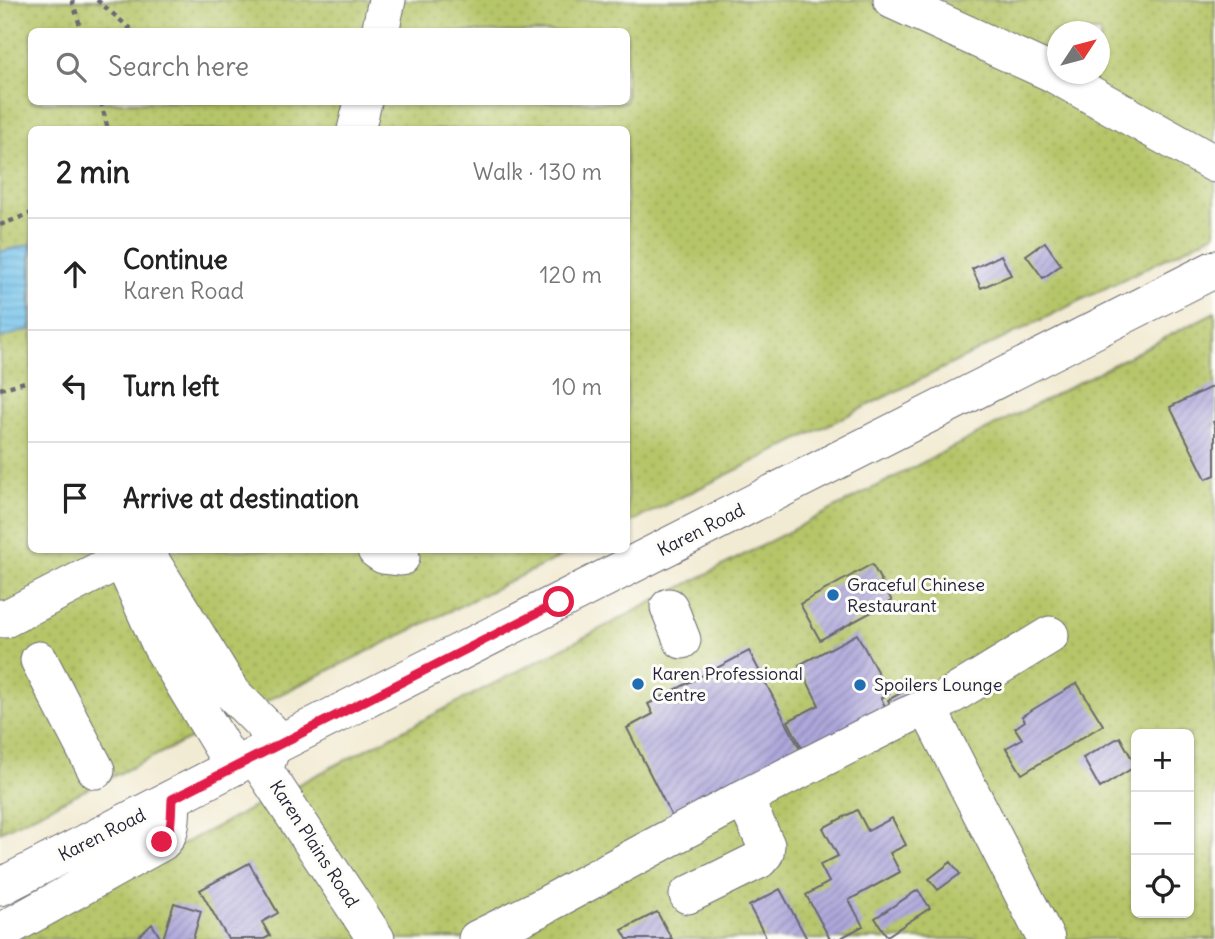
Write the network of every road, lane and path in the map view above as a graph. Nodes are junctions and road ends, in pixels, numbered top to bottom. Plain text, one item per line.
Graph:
1 (72, 0) edge
2 (97, 0) edge
3 (387, 0) edge
4 (892, 0) edge
5 (81, 28) edge
6 (129, 28) edge
7 (381, 28) edge
8 (102, 105) edge
9 (362, 105) edge
10 (107, 126) edge
11 (357, 126) edge
12 (1215, 164) edge
13 (28, 214) edge
14 (0, 225) edge
15 (1215, 269) edge
16 (28, 381) edge
17 (0, 389) edge
18 (125, 555) edge
19 (0, 600) edge
20 (669, 607) dead end
21 (0, 618) edge
22 (1050, 635) dead end
23 (682, 640) dead end
24 (39, 660) dead end
25 (927, 708) junction
26 (276, 745) junction
27 (234, 767) junction
28 (96, 770) dead end
29 (744, 798) junction
30 (172, 799) junction
31 (0, 887) edge
32 (688, 895) dead end
33 (0, 932) edge
34 (376, 939) edge
35 (477, 939) edge
36 (1046, 939) edge

1 - 5 path
2 - 6 path
3 - 7 street
4 - 12 street
8 - 10 path
9 - 11 street
13 - 14 path
15 - 26 street, Karen Road
16 - 17 path
18 - 19 street
18 - 21 street
18 - 26 street
18 - 27 street
20 - 23 street
22 - 25 street
24 - 28 street
25 - 29 street
25 - 36 street
26 - 27 street, Karen Road
26 - 34 street, Karen Plains Road
27 - 30 street, Karen Road
29 - 32 street
29 - 35 street
30 - 31 street, Karen Road
30 - 33 street

